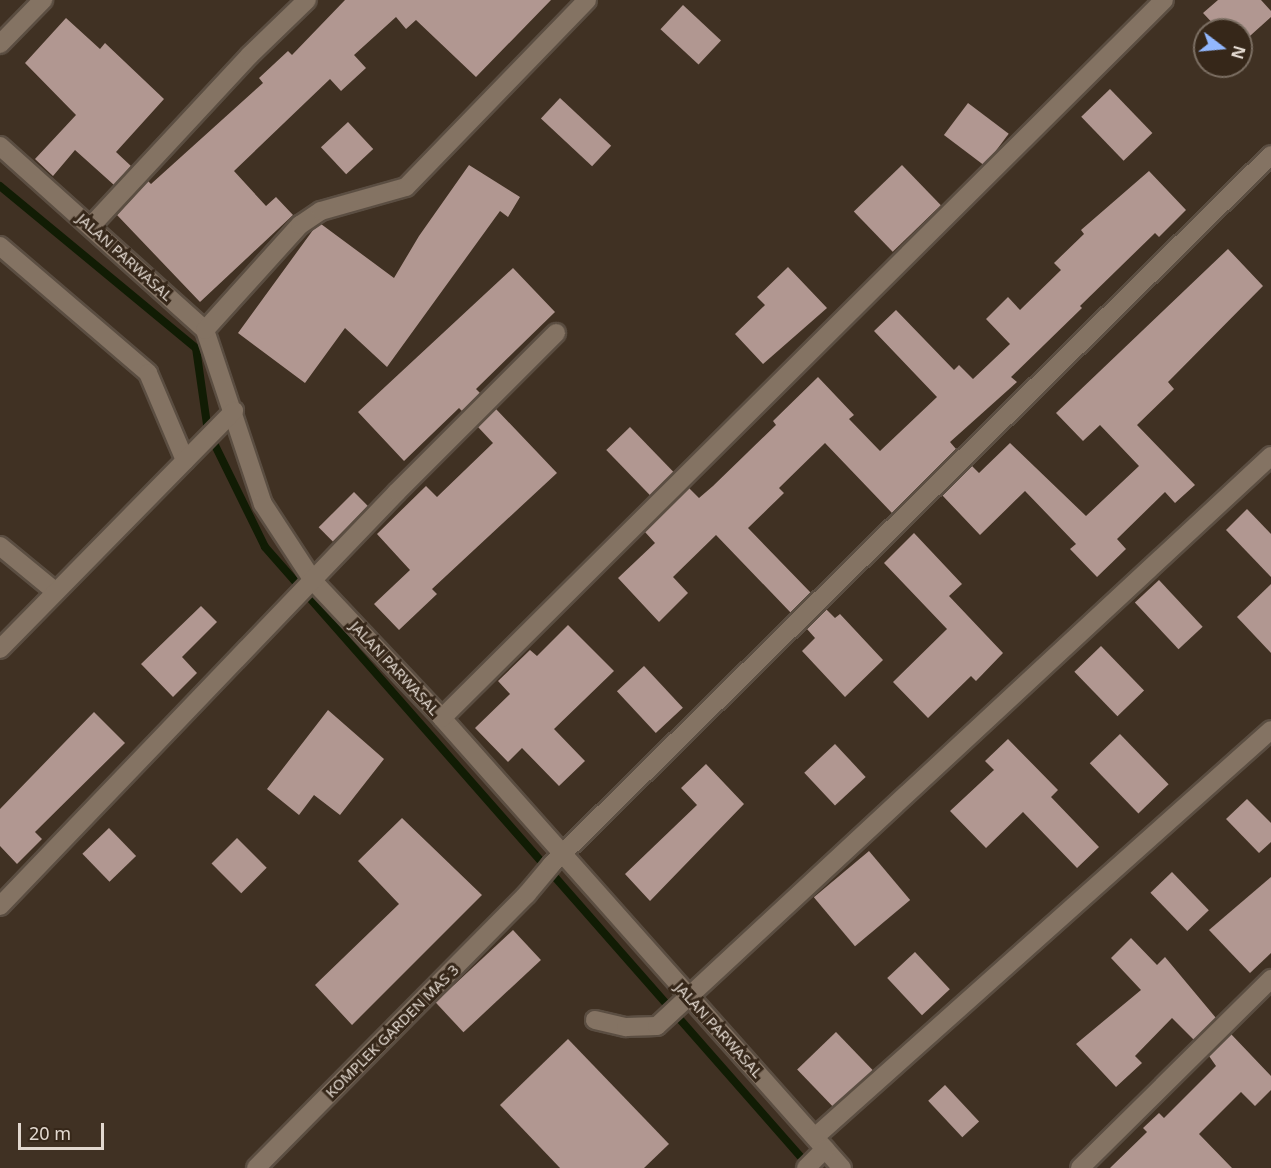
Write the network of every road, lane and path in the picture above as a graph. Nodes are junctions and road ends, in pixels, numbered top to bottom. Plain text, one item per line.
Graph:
1 (43, 0) edge
2 (307, 0) edge
3 (587, 0) edge
4 (1164, 0) edge
5 (0, 44) edge
6 (0, 146) edge
7 (1271, 155) edge
8 (91, 226) junction
9 (0, 246) edge
10 (206, 330) junction
11 (556, 333) dead end
12 (234, 411) junction
13 (1271, 456) edge
14 (185, 460) junction
15 (0, 546) edge
16 (310, 586) junction
17 (56, 592) junction
18 (0, 649) edge
19 (442, 718) junction
20 (1271, 730) edge
21 (556, 860) junction
22 (0, 906) edge
23 (1271, 979) edge
24 (685, 1001) junction
25 (595, 1020) dead end
26 (820, 1143) junction
27 (256, 1168) edge
28 (806, 1168) edge
29 (842, 1168) edge
30 (1080, 1168) edge

1 - 5 street
2 - 8 street
3 - 10 street
4 - 19 street
6 - 8 street, JALAN PARWASAL
7 - 21 street, KOMPLEK GARDEN MAS 3
8 - 10 street, JALAN PARWASAL
9 - 14 street
10 - 12 street, JALAN PARWASAL
11 - 16 street
12 - 14 street
12 - 16 street, JALAN PARWASAL
13 - 24 street
14 - 17 street
15 - 17 street
16 - 19 street, JALAN PARWASAL
16 - 22 street
17 - 18 street
19 - 21 street, JALAN PARWASAL
20 - 26 street
21 - 24 street, JALAN PARWASAL
21 - 27 street, KOMPLEK GARDEN MAS 3
23 - 30 street
24 - 25 street
24 - 26 street, JALAN PARWASAL
26 - 28 street
26 - 29 street, JALAN PARWASAL

